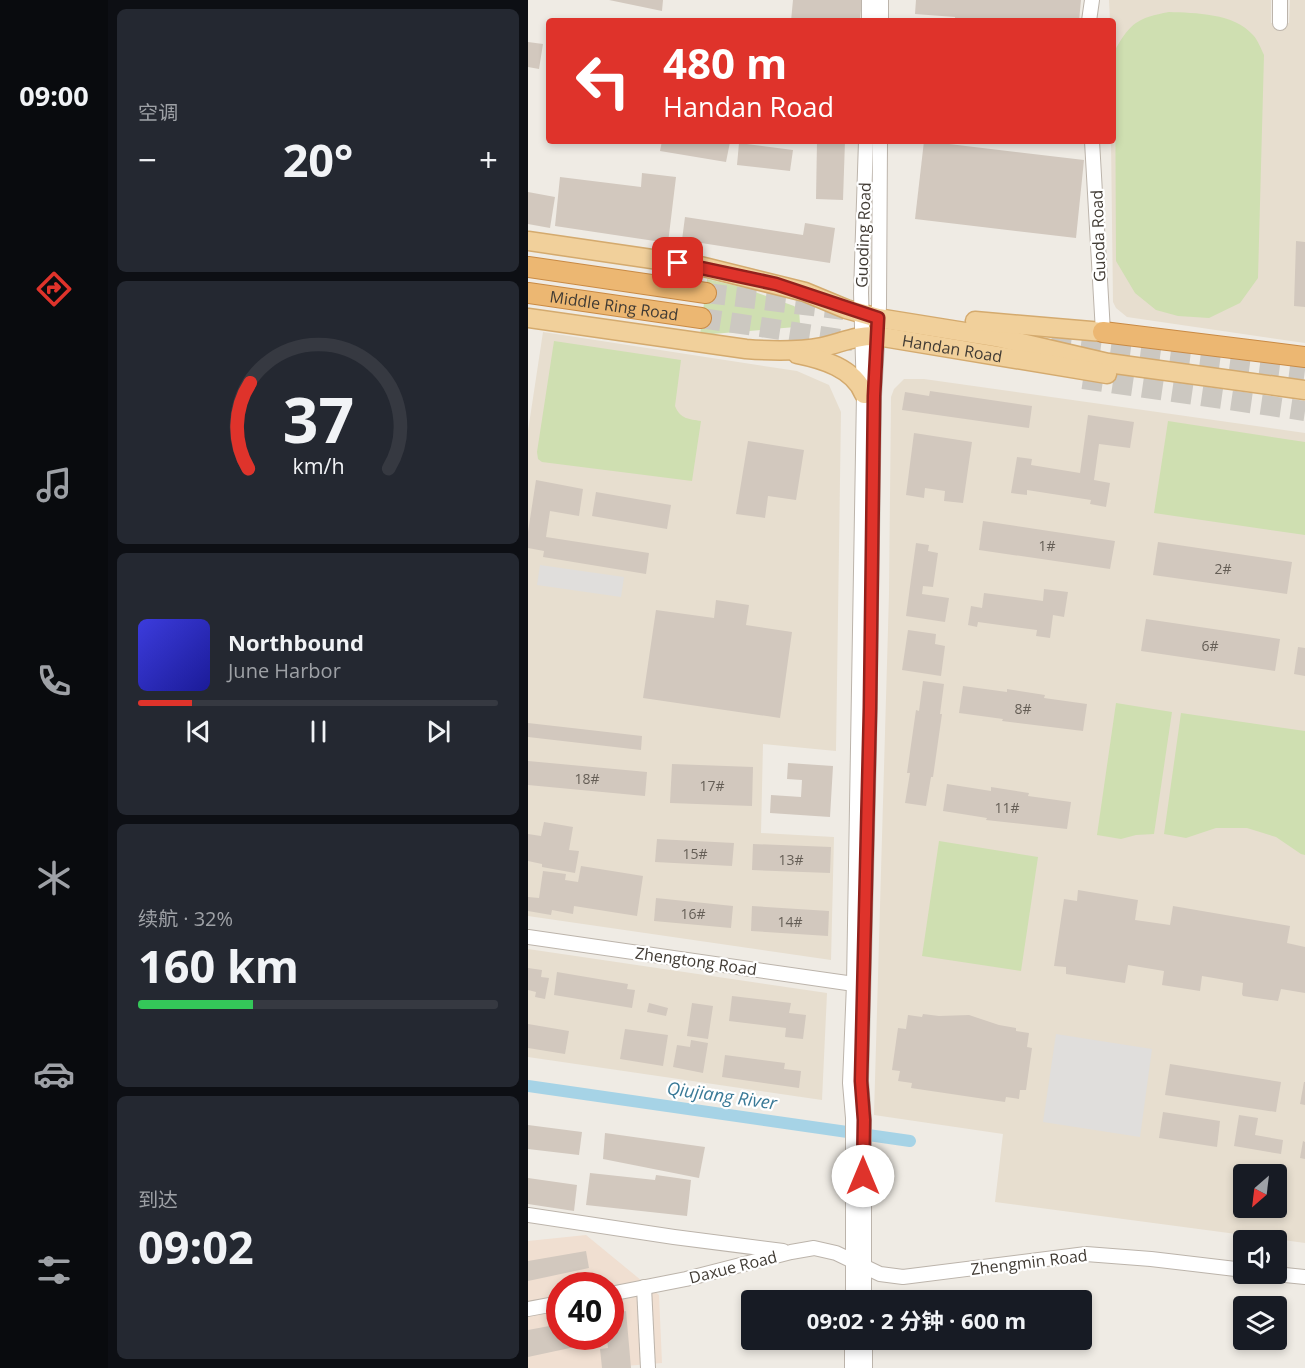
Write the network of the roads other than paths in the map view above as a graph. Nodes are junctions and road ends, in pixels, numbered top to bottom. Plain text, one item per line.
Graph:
1 (869, 0) edge
2 (881, 0) edge
3 (1092, 0) edge
4 (1280, 0) edge
5 (869, 18) edge
6 (881, 18) edge
7 (1089, 18) edge
8 (1280, 23) dead end
9 (866, 144) edge
10 (880, 144) edge
11 (1092, 144) edge
12 (528, 241) edge
13 (528, 267) edge
14 (528, 293) edge
15 (706, 293) tunnel mouth
16 (528, 318) edge
17 (702, 318) tunnel mouth
18 (870, 319) junction
19 (1103, 332) junction
20 (772, 351) junction
21 (1305, 357) edge
22 (1305, 390) edge
23 (864, 394) junction
24 (1305, 401) edge
25 (528, 937) edge
26 (859, 985) junction
27 (528, 1215) edge
28 (791, 1252) junction
29 (859, 1263) junction
30 (1233, 1269) edge
31 (1287, 1275) edge
32 (1305, 1277) edge
33 (644, 1287) junction
34 (855, 1290) edge
35 (863, 1290) edge
36 (624, 1291) edge
37 (546, 1306) edge
38 (528, 1309) edge
39 (852, 1350) edge
40 (865, 1350) edge
41 (648, 1368) edge
42 (852, 1368) edge
43 (865, 1368) edge

1 - 5 street
2 - 6 street
3 - 7 street
4 - 8 street
9 - 18 street, Guoding Road
10 - 18 street, Guoding Road
11 - 19 street, Guoda Road
12 - 18 main road, Handan Road
13 - 15 highway, Middle Ring Road
14 - 17 highway, Middle Ring Road
16 - 20 main road, Handan Road
18 - 19 main road, Handan Road
18 - 20 main road, Handan Road
18 - 22 main road, Handan Road
18 - 23 street, Guoding Road
18 - 24 main road, Handan Road
18 - 26 street, Guoding Road
19 - 21 highway
20 - 23 main road
23 - 26 street, Guoding Road
25 - 26 street, Zhengtong Road
26 - 29 street, Guoding Road
27 - 28 street
28 - 29 street, Daxue Road
28 - 33 street, Daxue Road
29 - 30 street, Zhengmin Road
29 - 34 street, Guoding Road
29 - 35 street, Guoding Road
31 - 32 street
33 - 36 street, Daxue Road
33 - 41 street
37 - 38 street
39 - 42 street
40 - 43 street

